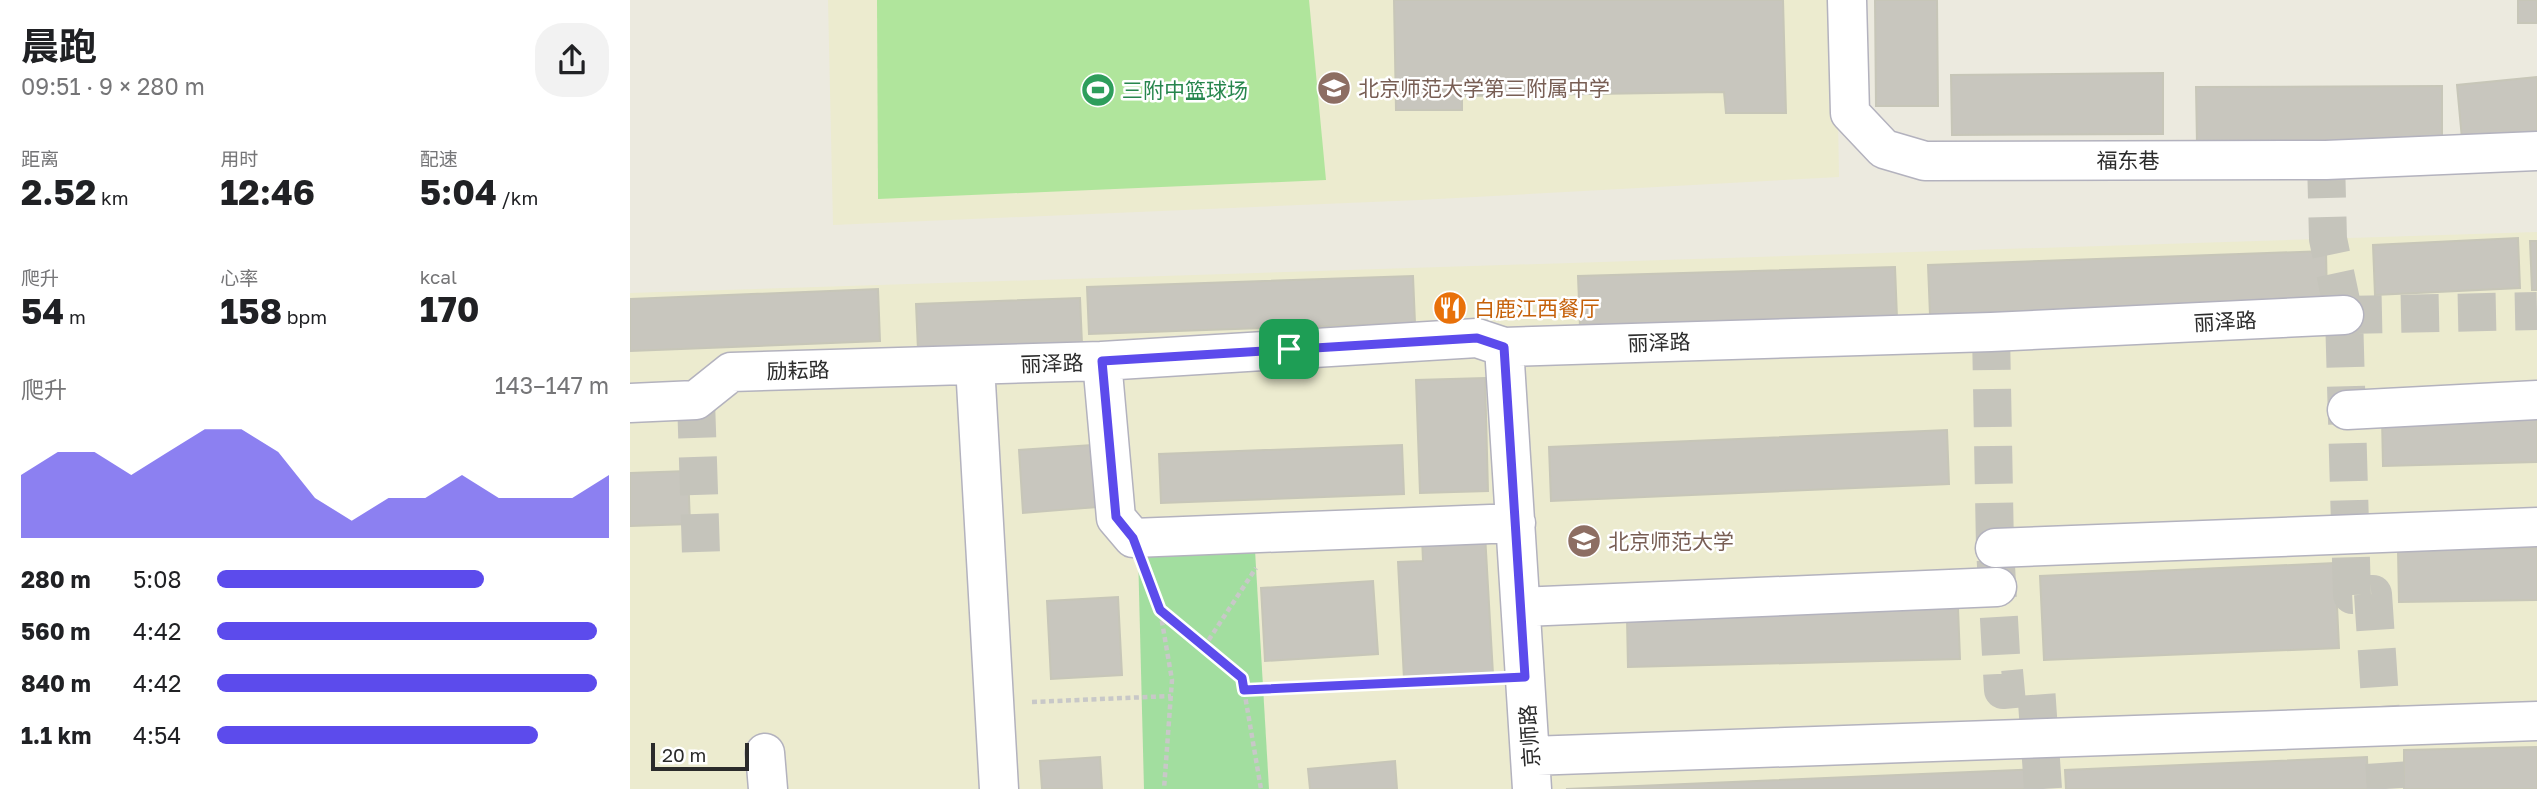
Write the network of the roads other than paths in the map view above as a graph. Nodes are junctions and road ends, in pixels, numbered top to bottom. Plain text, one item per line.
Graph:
1 (1847, 0) edge
2 (2537, 151) edge
3 (2344, 316) tunnel mouth
4 (1504, 347) junction
5 (1102, 361) junction
6 (975, 365) junction
7 (2537, 400) edge
8 (630, 403) edge
9 (2347, 410) dead end
10 (1516, 523) junction
11 (2537, 527) edge
12 (1994, 548) dead end
13 (1997, 587) dead end
14 (1521, 607) junction
15 (2537, 721) edge
16 (1531, 773) edge
17 (999, 789) edge

1 - 2 street, 福东巷
3 - 4 street, 丽泽路
4 - 5 street, 丽泽路
4 - 10 street, 京师路
5 - 6 street, 丽泽路
5 - 10 street
6 - 8 street, 励耘路
6 - 17 street
7 - 9 street
10 - 14 street, 京师路
11 - 12 street
13 - 14 street
14 - 16 street, 京师路
15 - 16 street

